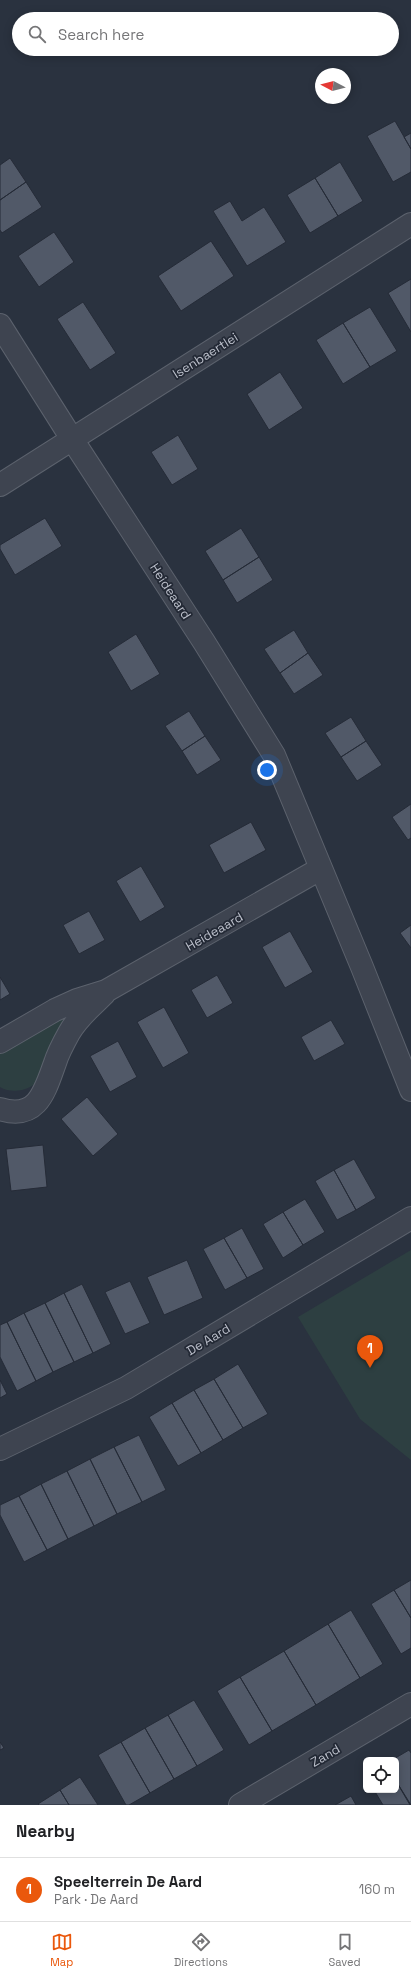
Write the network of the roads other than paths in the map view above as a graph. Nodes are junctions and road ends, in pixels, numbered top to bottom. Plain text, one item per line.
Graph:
1 (411, 224) edge
2 (0, 325) edge
3 (72, 439) junction
4 (0, 485) edge
5 (320, 869) junction
6 (106, 992) junction
7 (0, 1042) edge
8 (411, 1090) edge
9 (0, 1110) edge
10 (411, 1218) edge
11 (0, 1449) edge
12 (411, 1704) edge
13 (240, 1805) edge

1 - 3 street, Isenbaertlei
2 - 3 street, Heideaard
3 - 4 street, Isenbaertlei
3 - 5 street, Heideaard
5 - 6 street, Heideaard
5 - 8 street, Heideaard
6 - 7 street, Heideaard
6 - 9 street, Heideaard
10 - 11 street, De Aard
12 - 13 street, Zand

